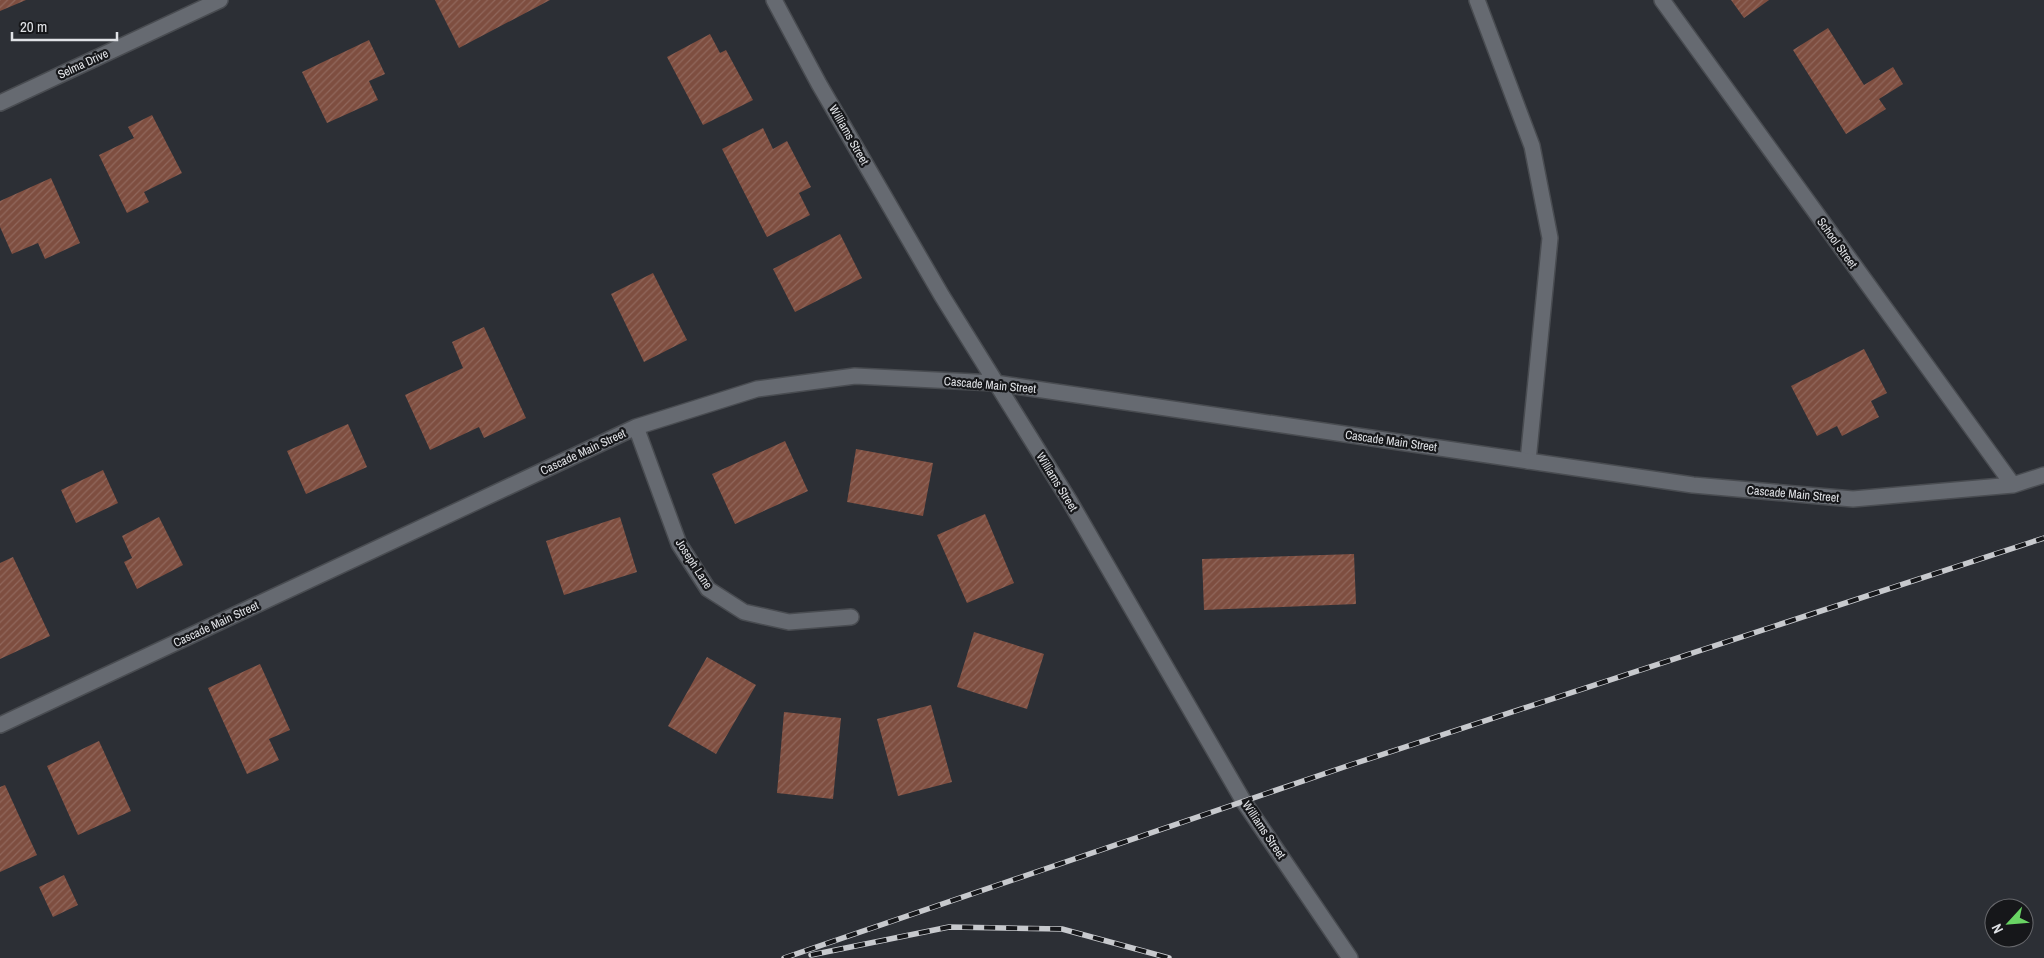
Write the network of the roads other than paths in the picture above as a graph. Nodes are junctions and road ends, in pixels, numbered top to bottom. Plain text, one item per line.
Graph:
1 (220, 0) edge
2 (774, 0) edge
3 (1477, 0) edge
4 (1662, 0) edge
5 (0, 103) edge
6 (996, 383) junction
7 (636, 427) junction
8 (1528, 461) junction
9 (2044, 475) edge
10 (2013, 485) junction
11 (851, 617) dead end
12 (0, 725) edge
13 (1350, 958) edge

1 - 5 street, Selma Drive
2 - 6 street, Williams Street
3 - 8 street
4 - 10 street, School Street
6 - 7 street, Cascade Main Street
6 - 8 street, Cascade Main Street
6 - 13 street, Williams Street
7 - 11 street, Joseph Lane
7 - 12 street, Cascade Main Street
8 - 10 street, Cascade Main Street
9 - 10 street, Cascade Main Street

